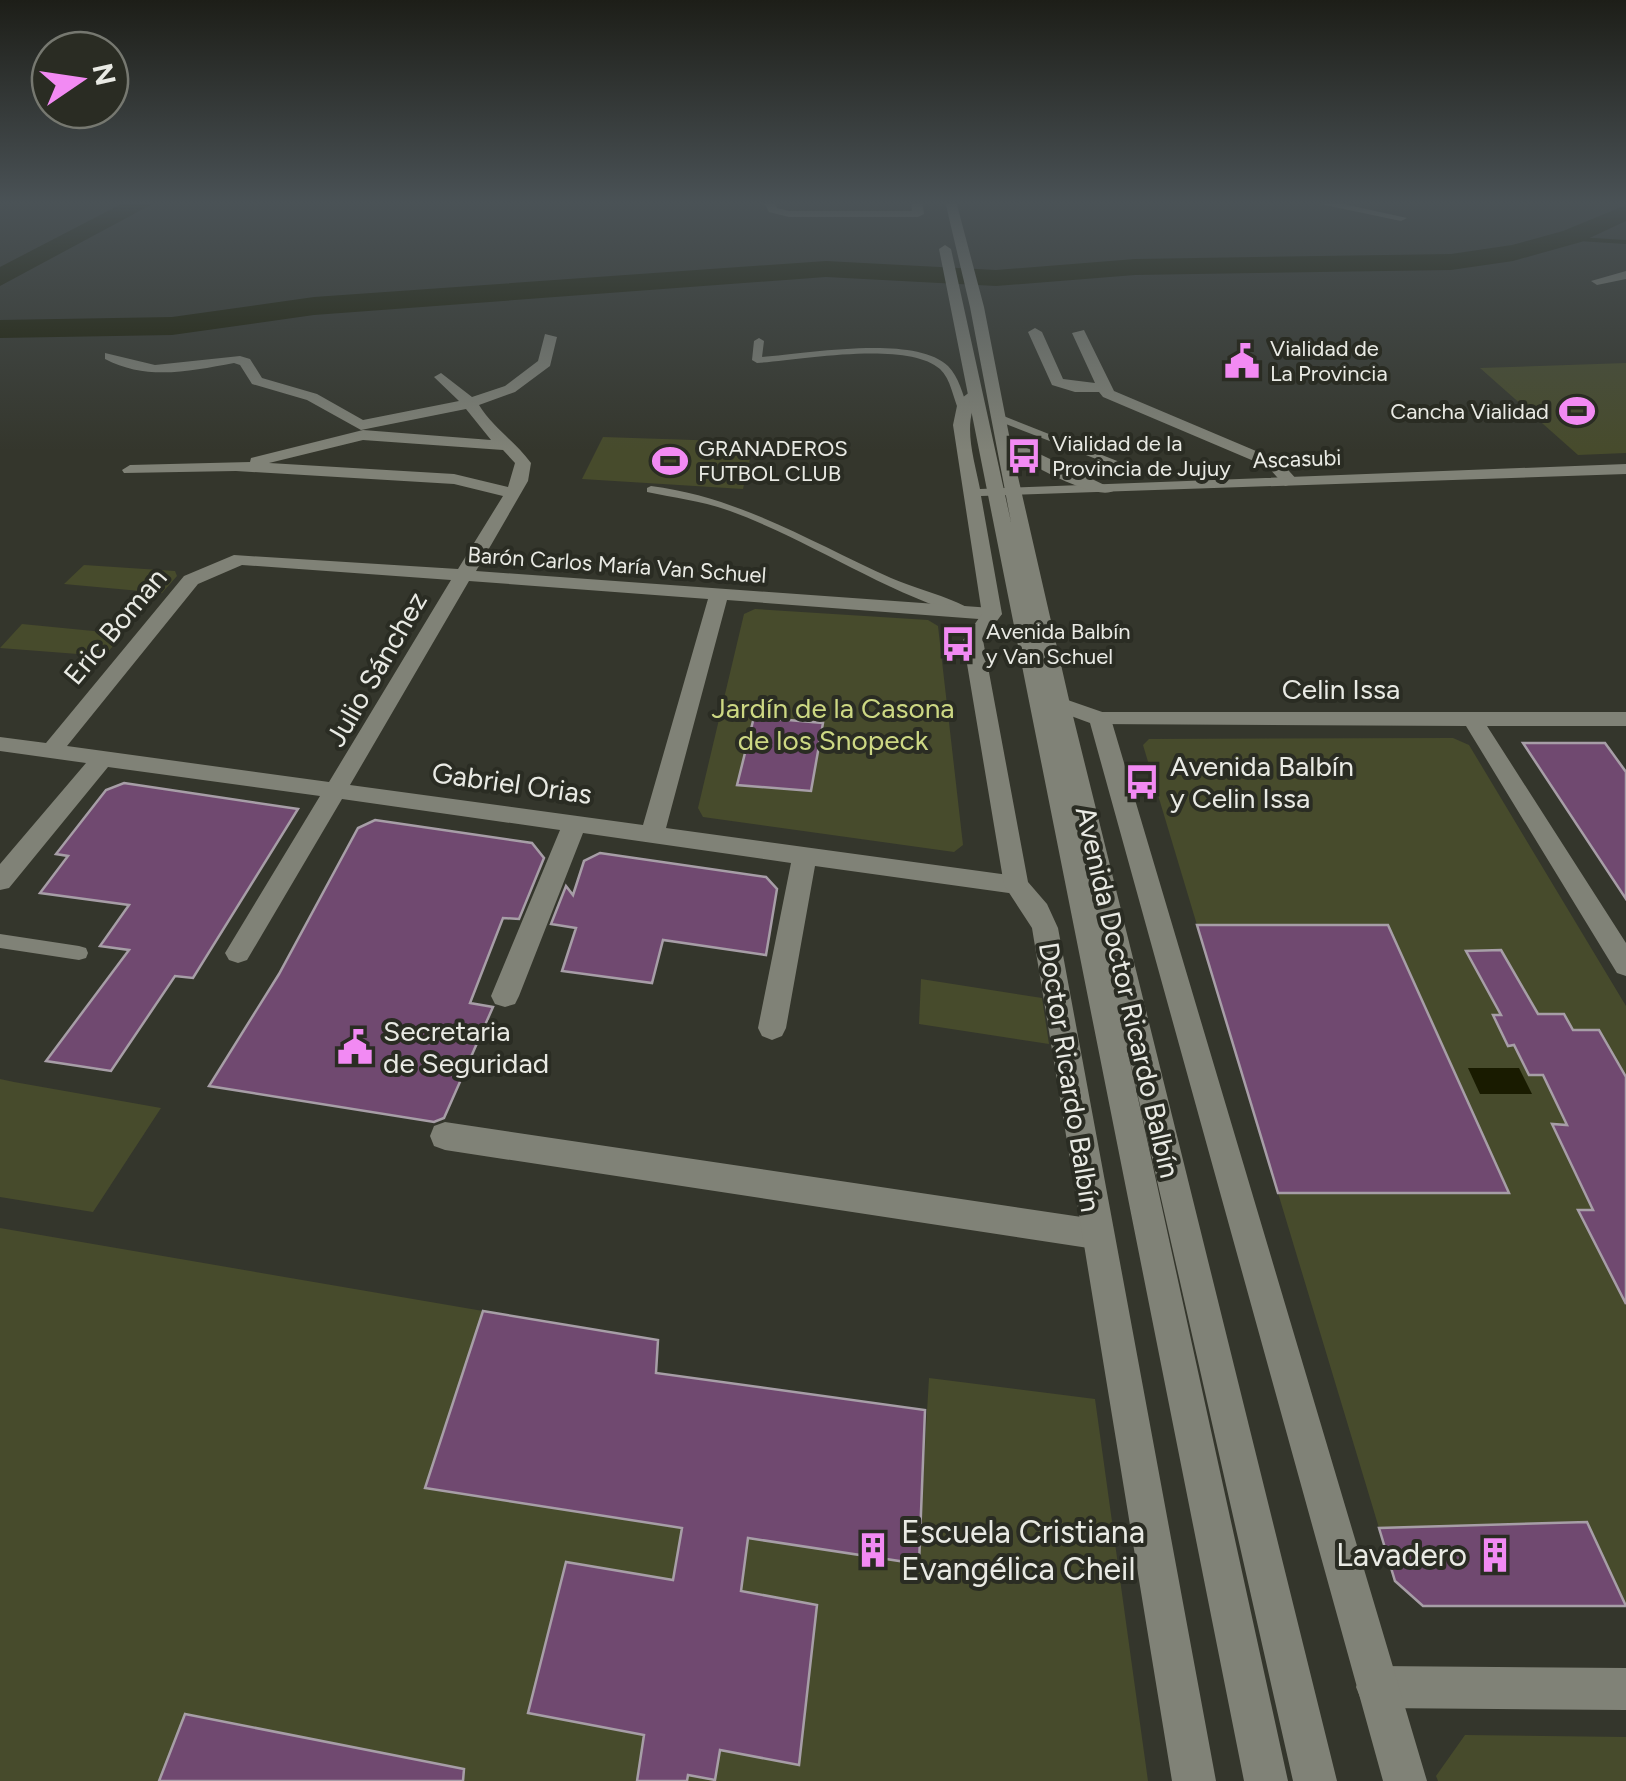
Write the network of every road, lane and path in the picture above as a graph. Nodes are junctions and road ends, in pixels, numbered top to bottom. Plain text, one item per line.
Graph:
1 (959, 284) edge
2 (963, 284) edge
3 (967, 307) junction
4 (1035, 332) dead end
5 (1079, 332) dead end
6 (550, 336) dead end
7 (759, 341) dead end
8 (110, 356) dead end
9 (440, 376) dead end
10 (1104, 387) junction
11 (969, 400) junction
12 (470, 402) junction
13 (996, 417) junction
14 (362, 430) junction
15 (1004, 443) junction
16 (509, 446) junction
17 (236, 466) junction
18 (1626, 468) edge
19 (130, 470) dead end
20 (1140, 472) dead end
21 (1292, 482) junction
22 (651, 490) dead end
23 (1107, 490) junction
24 (993, 492) junction
25 (513, 493) junction
26 (240, 559) joint
27 (462, 576) junction
28 (718, 594) junction
29 (971, 613) junction
30 (992, 614) junction
31 (1059, 704) junction
32 (1100, 719) junction
33 (1472, 719) junction
34 (1626, 719) edge
35 (0, 744) edge
36 (51, 751) junction
37 (104, 758) junction
38 (338, 788) junction
39 (574, 823) junction
40 (653, 833) junction
41 (805, 854) junction
42 (0, 881) edge
43 (1016, 886) junction
44 (0, 940) edge
45 (79, 953) dead end
46 (238, 954) dead end
47 (1626, 964) edge
48 (505, 996) dead end
49 (772, 1028) dead end
50 (445, 1136) dead end
51 (1096, 1234) junction
52 (1377, 1687) junction
53 (1626, 1689) edge
54 (1194, 1781) edge
55 (1266, 1781) edge
56 (1315, 1781) edge
57 (1405, 1781) edge

1 - 3 street, Avenida Doctor Ricardo Balbín
2 - 3 street, Avenida Doctor Ricardo Balbín
3 - 11 street, Avenida Doctor Ricardo Balbín
3 - 13 street, Avenida Doctor Ricardo Balbín
4 - 10 street
5 - 10 street
6 - 12 street
7 - 11 lane
8 - 14 street
9 - 12 street
10 - 21 street
11 - 24 street, Avenida Doctor Ricardo Balbín
12 - 14 street
12 - 16 street
13 - 15 street, Avenida Doctor Ricardo Balbín
13 - 20 lane
14 - 16 street
14 - 17 street
15 - 23 street
15 - 24 street, Avenida Doctor Ricardo Balbín
16 - 25 street
17 - 19 street
17 - 25 street
18 - 21 street, Ascasubi
21 - 23 street, Ascasubi
22 - 29 lane
23 - 24 street, Ascasubi
24 - 30 street
24 - 31 street, Avenida Doctor Ricardo Balbín
24 - 55 street, Avenida Doctor Ricardo Balbín
25 - 27 street, Julio Sánchez
26 - 27 street, Barón Carlos María Van Schuel
26 - 36 street, Eric Boman
27 - 28 street, Barón Carlos María Van Schuel
27 - 38 street, Julio Sánchez
28 - 29 street, Barón Carlos María Van Schuel
28 - 40 street
29 - 30 street, Barón Carlos María Van Schuel
30 - 43 street, Doctor Ricardo Balbín
31 - 32 street, Celin Issa
31 - 56 street, Avenida Doctor Ricardo Balbín
32 - 33 street, Celin Issa
32 - 52 street
33 - 34 street, Celin Issa
33 - 47 street
35 - 36 street, Gabriel Orias
36 - 37 street, Gabriel Orias
37 - 38 street, Gabriel Orias
37 - 42 street
38 - 39 street, Gabriel Orias
38 - 46 street, Julio Sánchez
39 - 40 street, Gabriel Orias
39 - 48 street
40 - 41 street, Gabriel Orias
41 - 43 street, Gabriel Orias
41 - 49 street
43 - 51 street, Doctor Ricardo Balbín
44 - 45 lane
50 - 51 street
51 - 54 street, Doctor Ricardo Balbín
52 - 53 street
52 - 57 street

